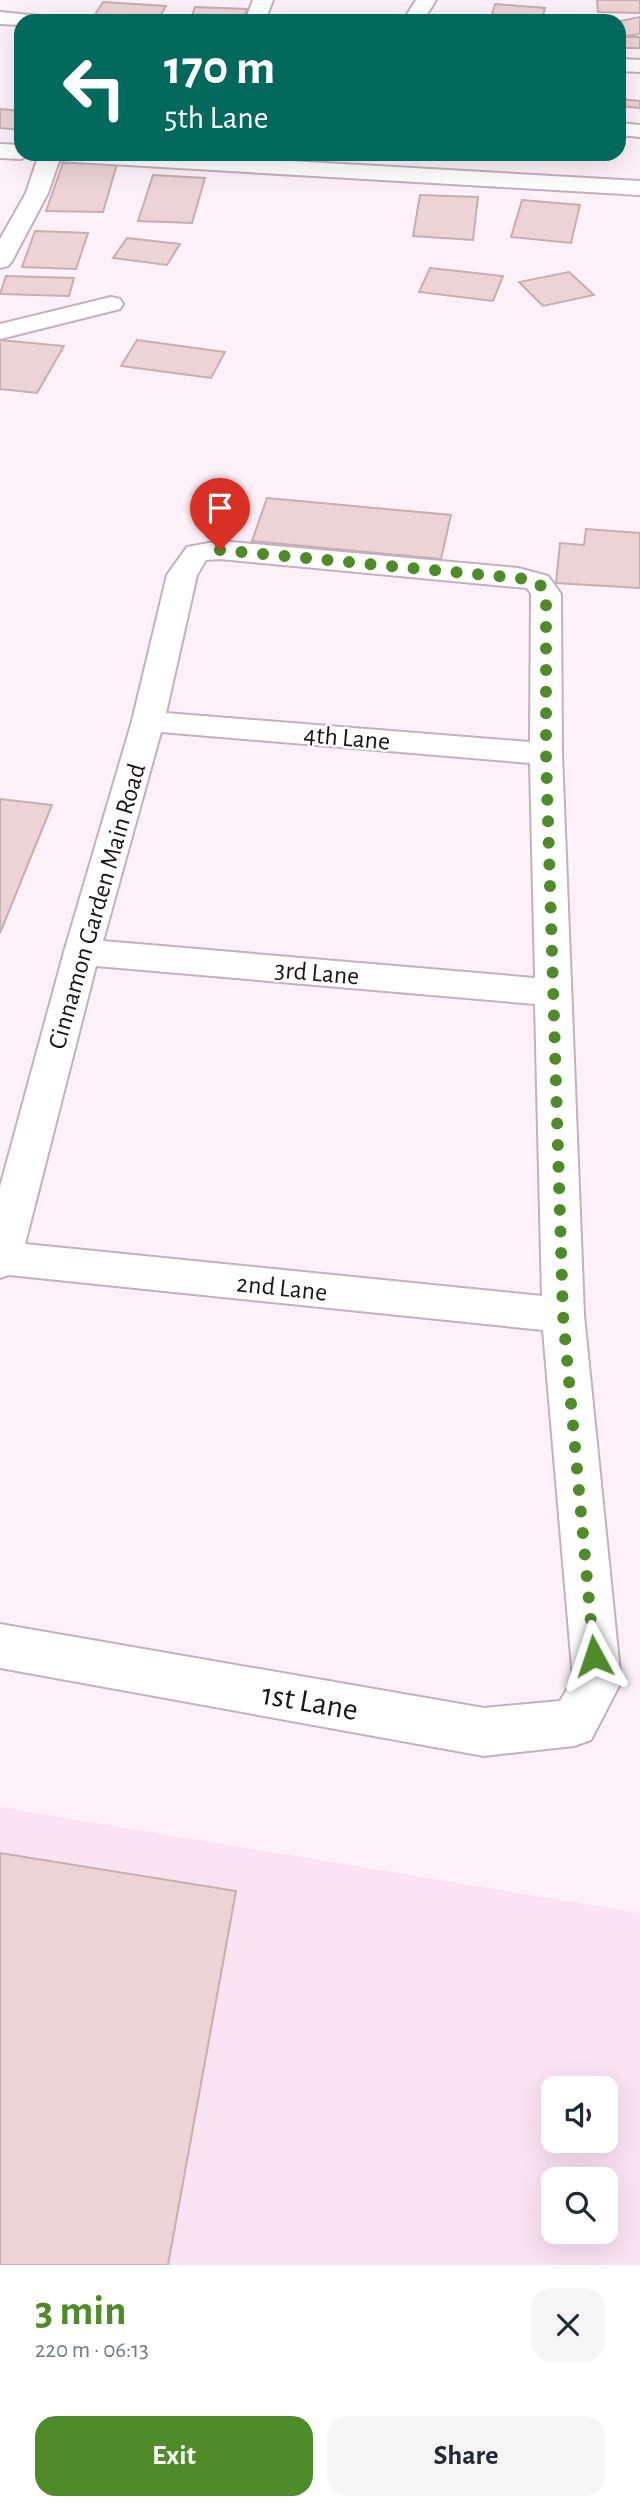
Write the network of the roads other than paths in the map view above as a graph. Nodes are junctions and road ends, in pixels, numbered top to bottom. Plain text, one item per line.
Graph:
1 (48, 161) edge
2 (172, 161) edge
3 (640, 188) edge
4 (0, 261) edge
5 (111, 304) dead end
6 (0, 332) edge
7 (148, 721) junction
8 (546, 754) junction
9 (82, 952) junction
10 (553, 993) junction
11 (1, 1260) edge
12 (563, 1315) junction
13 (0, 1646) edge

1 - 4 street
2 - 3 street
5 - 6 street
7 - 8 street, 4th Lane
7 - 8 street, Cinnamon Garden Main Road
7 - 9 street, Cinnamon Garden Main Road
8 - 10 street
9 - 10 street, 3rd Lane
9 - 11 street, Cinnamon Garden Main Road
10 - 12 street
11 - 12 street, 2nd Lane
12 - 13 street, 1st Lane

